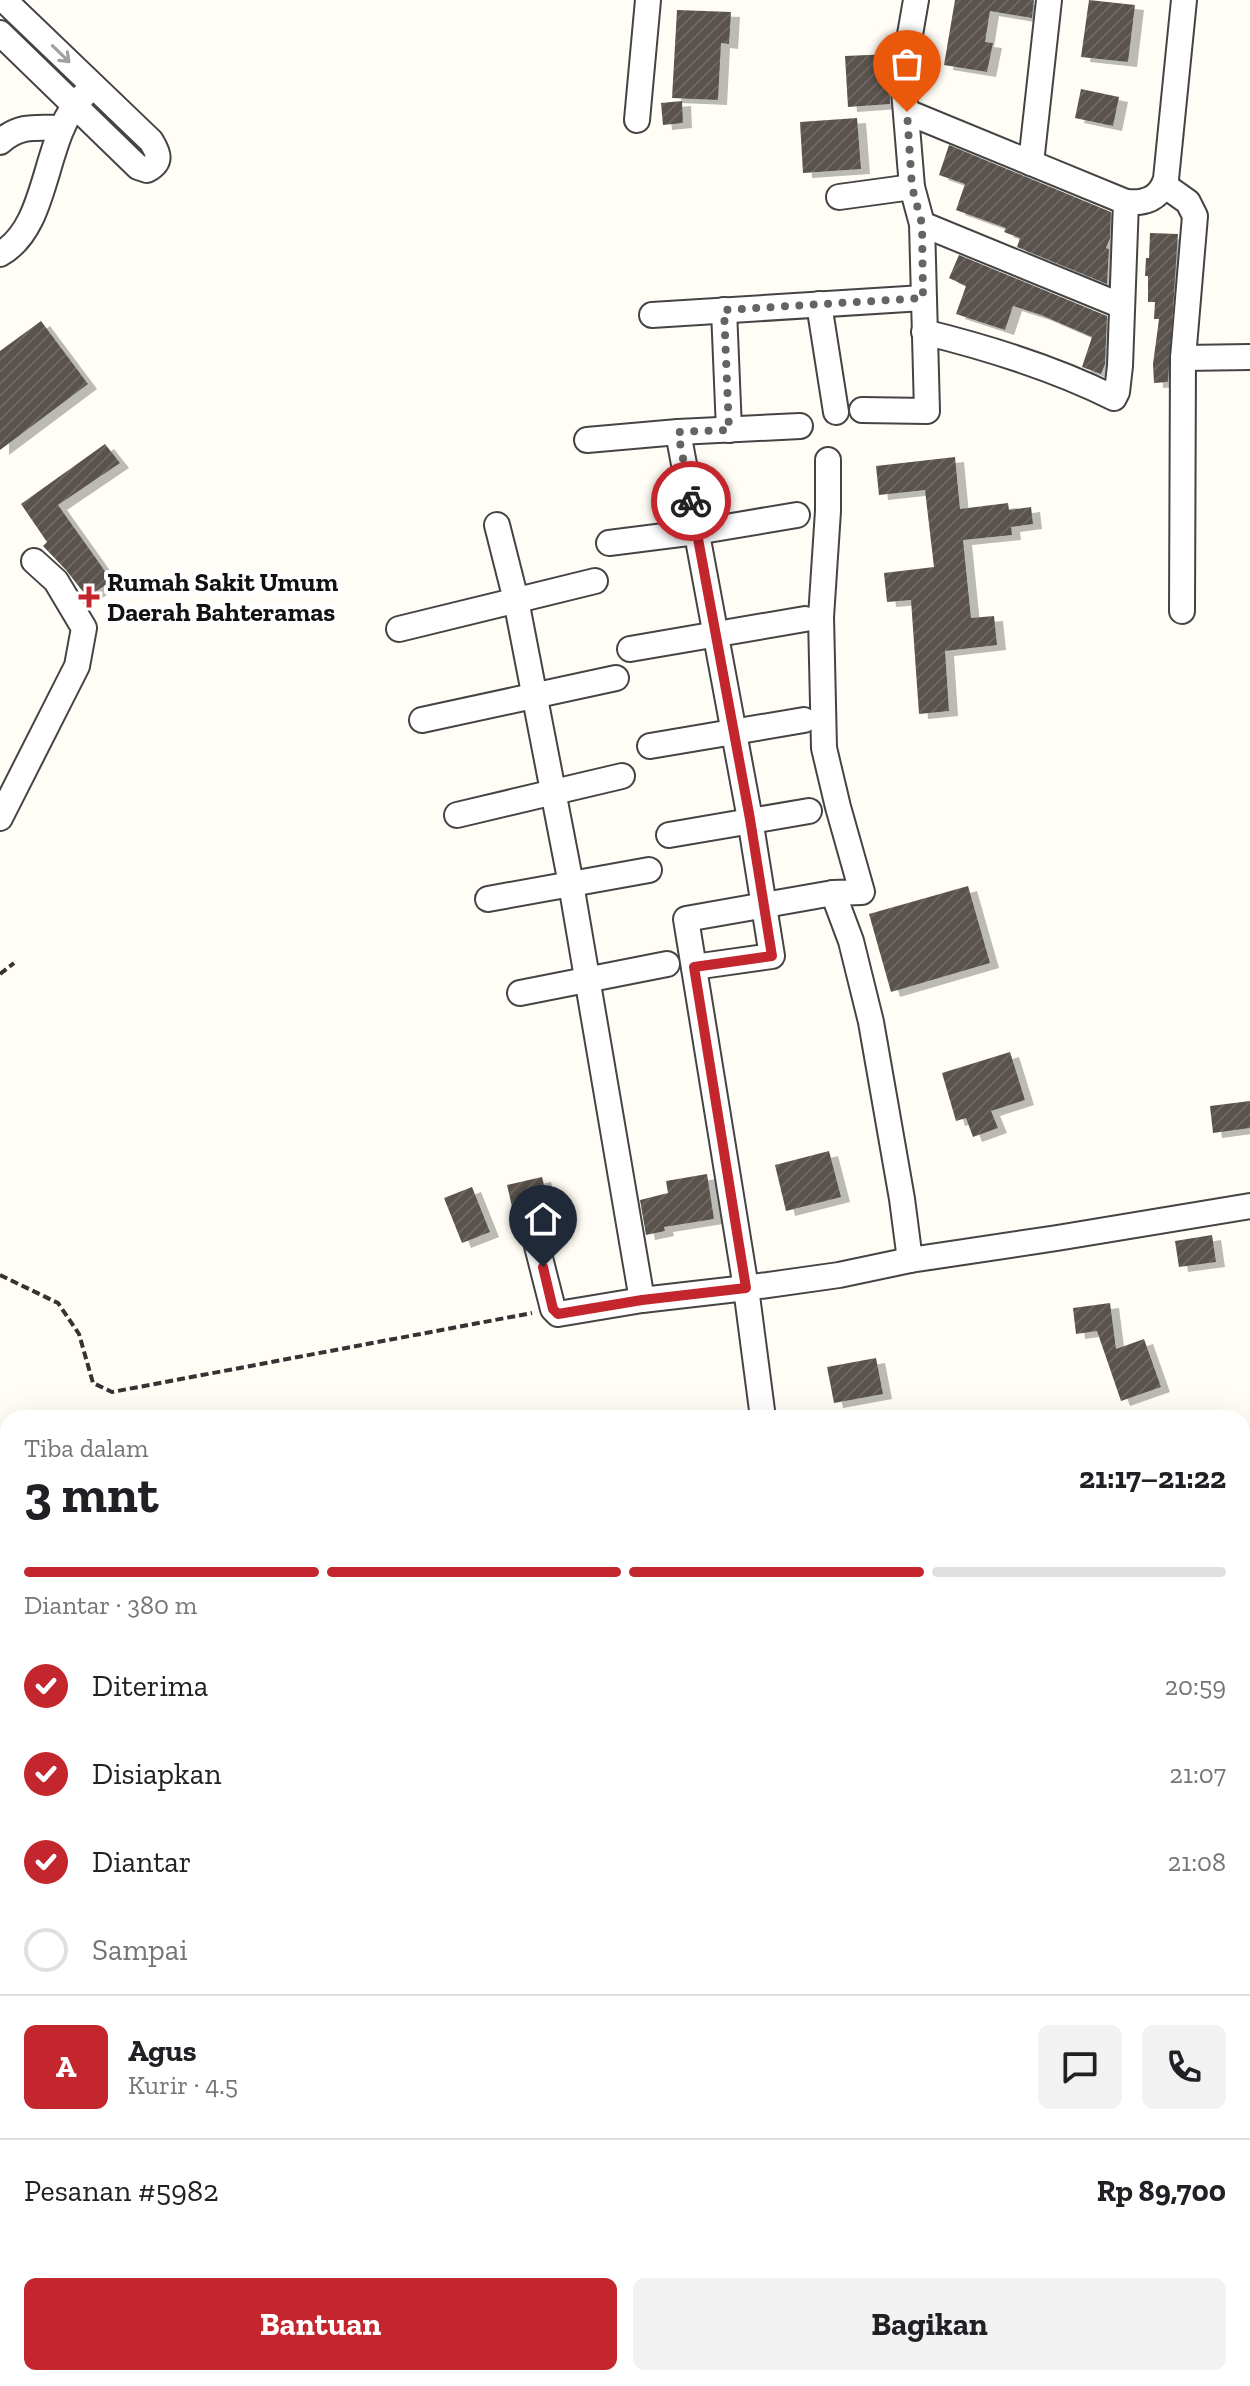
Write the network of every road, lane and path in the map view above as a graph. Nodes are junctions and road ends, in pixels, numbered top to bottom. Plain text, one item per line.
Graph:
1 (4, 0) edge
2 (648, 0) edge
3 (916, 0) edge
4 (1049, 0) edge
5 (1184, 0) edge
6 (0, 33) edge
7 (94, 86) junction
8 (74, 105) junction
9 (907, 112) junction
10 (637, 120) dead end
11 (62, 128) junction
12 (0, 142) edge
13 (1031, 163) junction
14 (1164, 185) junction
15 (912, 187) junction
16 (839, 197) dead end
17 (1126, 202) junction
18 (922, 224) junction
19 (0, 254) edge
20 (923, 298) junction
21 (819, 304) junction
22 (1122, 306) junction
23 (724, 310) junction
24 (652, 315) dead end
25 (924, 332) junction
26 (1250, 357) edge
27 (1183, 358) junction
28 (862, 410) dead end
29 (836, 412) dead end
30 (800, 426) dead end
31 (729, 430) junction
32 (678, 432) junction
33 (587, 440) dead end
34 (828, 460) dead end
35 (797, 515) dead end
36 (497, 525) dead end
37 (696, 532) junction
38 (609, 543) dead end
39 (34, 561) dead end
40 (595, 581) dead end
41 (516, 600) junction
42 (1182, 611) dead end
43 (805, 619) dead end
44 (399, 629) dead end
45 (715, 635) junction
46 (630, 649) dead end
47 (616, 678) dead end
48 (536, 697) junction
49 (422, 720) dead end
50 (804, 720) dead end
51 (733, 732) junction
52 (650, 746) dead end
53 (622, 776) dead end
54 (554, 791) junction
55 (809, 811) dead end
56 (457, 815) dead end
57 (0, 818) edge
58 (750, 819) junction
59 (669, 835) dead end
60 (649, 870) dead end
61 (571, 884) junction
62 (833, 893) junction
63 (488, 899) dead end
64 (766, 906) junction
65 (14, 963) dead end
66 (667, 964) dead end
67 (694, 967) junction
68 (0, 974) edge
69 (587, 981) junction
70 (520, 993) dead end
71 (1250, 1206) edge
72 (537, 1246) dead end
73 (910, 1260) junction
74 (0, 1275) edge
75 (746, 1288) junction
76 (642, 1300) junction
77 (553, 1309) junction
78 (762, 1410) edge

1 -> 7 street
2 - 10 street
3 - 9 street
4 - 13 street
5 - 14 street
6 - 8 street
7 - 8 street
7 - 8 street
8 - 11 street
9 - 13 street
9 - 15 street
11 - 12 street
11 - 19 street
13 - 17 street
14 - 17 street
14 - 27 street
15 - 16 street
15 - 18 street
17 - 22 street
18 - 20 street
18 - 22 street
20 - 21 street
20 - 25 street
21 - 23 street
21 - 29 street
22 - 25 street
23 - 24 street
23 - 31 street
25 - 28 street
26 - 27 street
27 - 42 street
30 - 31 street
31 - 32 street
32 - 33 street
32 - 37 street
34 - 62 street
35 - 37 street
36 - 41 street
37 - 38 street
37 - 45 street
39 - 57 street
40 - 41 street
41 - 44 street
41 - 48 street
43 - 45 street
45 - 46 street
45 - 51 street
47 - 48 street
48 - 49 street
48 - 54 street
50 - 51 street
51 - 52 street
51 - 58 street
53 - 54 street
54 - 56 street
54 - 61 street
55 - 58 street
58 - 59 street
58 - 64 street
60 - 61 street
61 - 63 street
61 - 69 street
62 - 64 street
62 - 73 street
64 - 67 street
64 - 67 street
65 - 68 path
66 - 69 street
67 - 75 street
69 - 70 street
69 - 76 street
71 - 73 street
72 - 77 street
73 - 75 street
74 - 77 path
75 - 76 street
75 - 78 street
76 - 77 street

